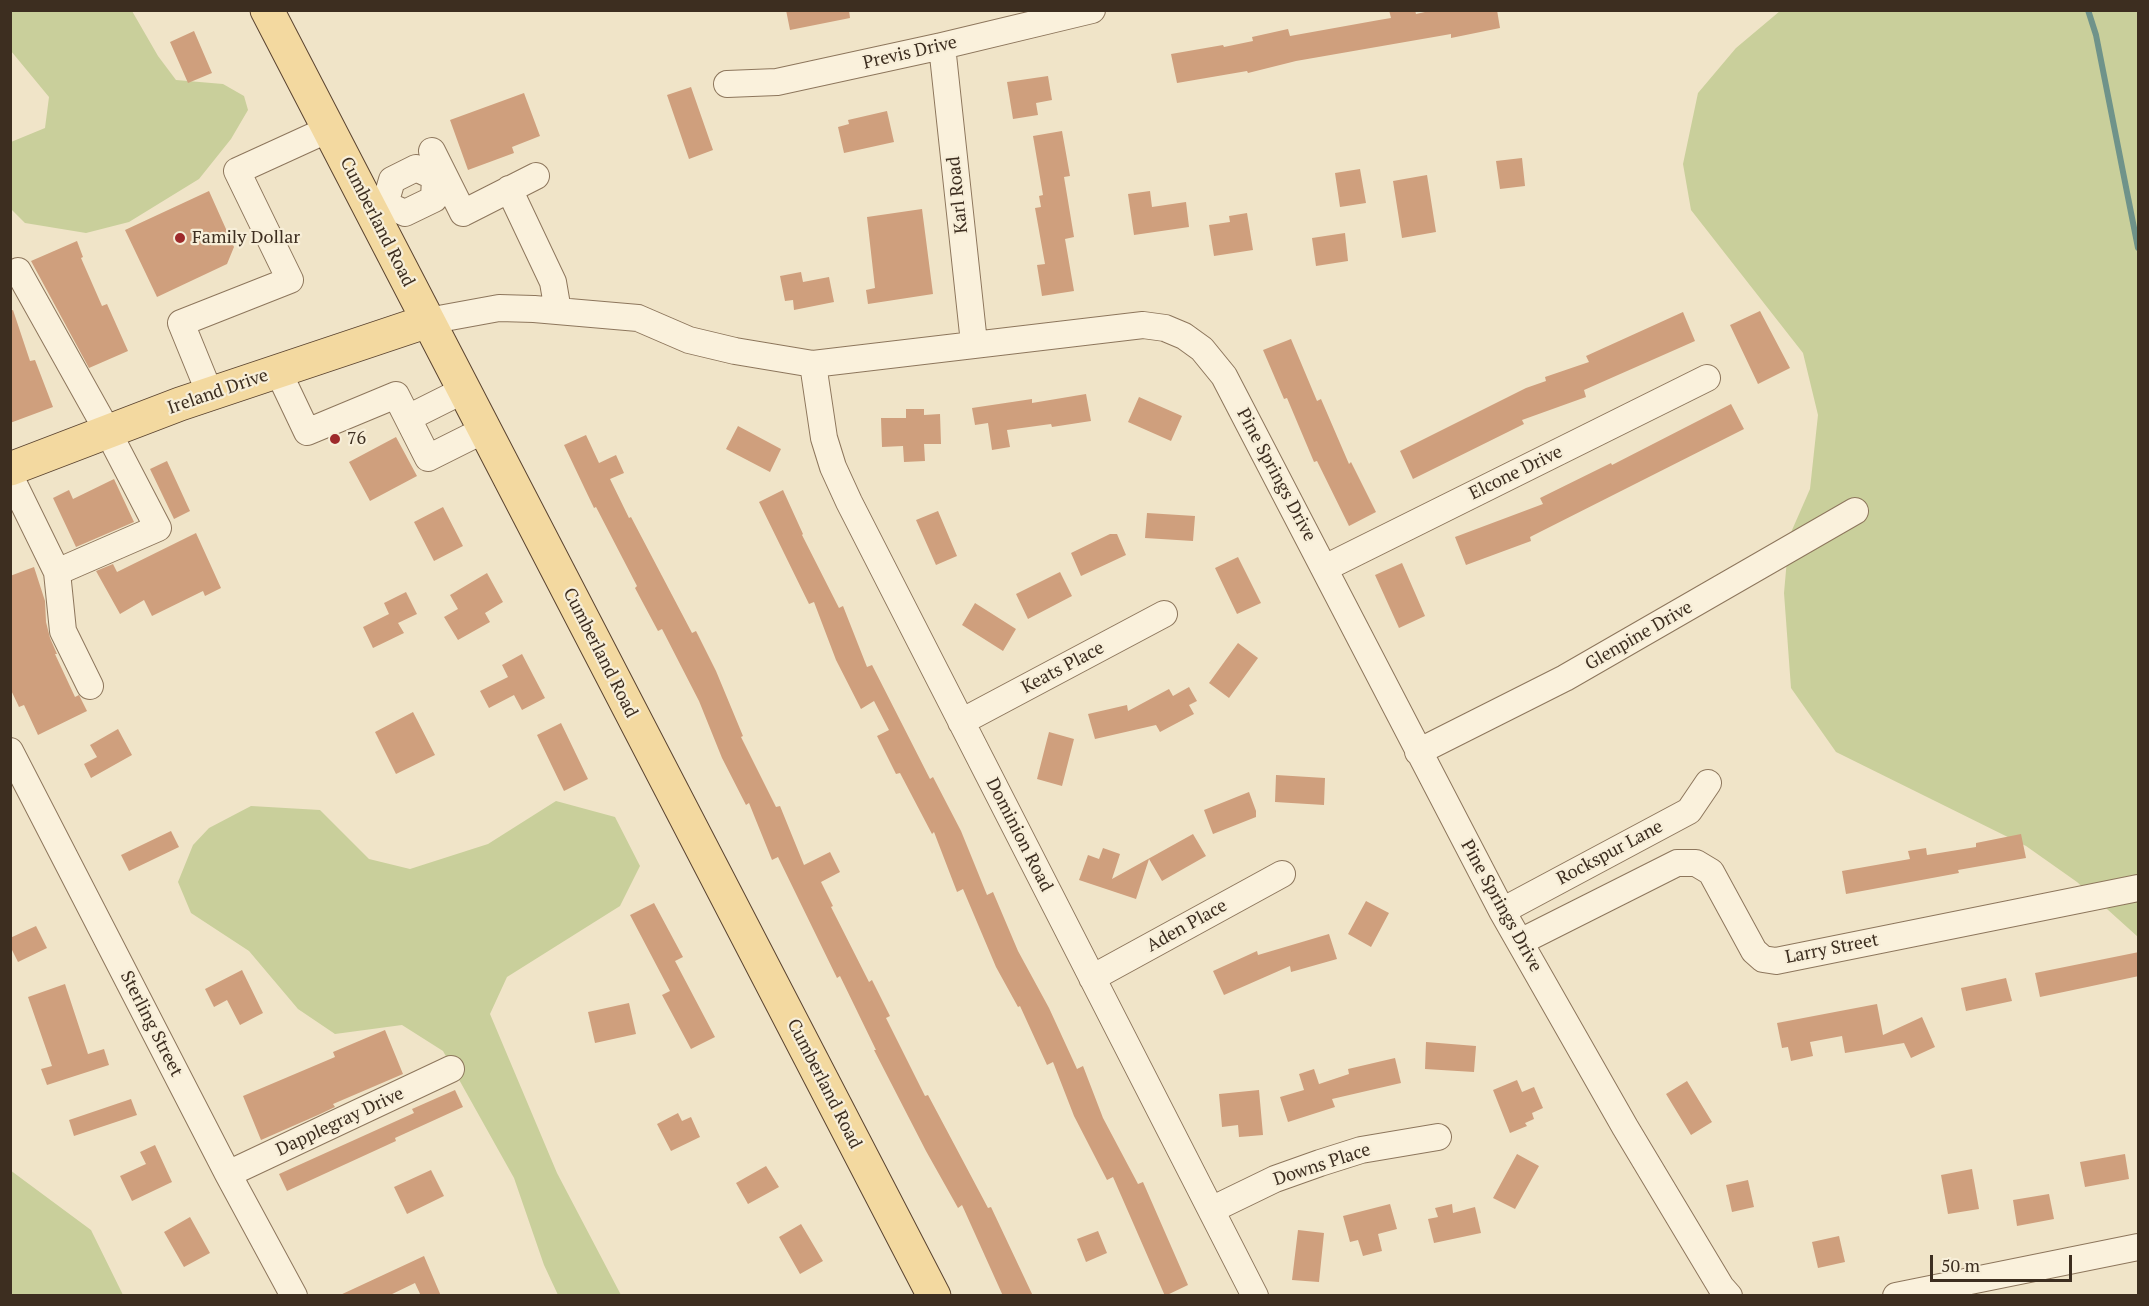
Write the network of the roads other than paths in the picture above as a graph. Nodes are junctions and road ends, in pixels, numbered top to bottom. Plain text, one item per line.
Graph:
1 (267, 10) edge
2 (1092, 10) edge
3 (942, 46) junction
4 (727, 84) dead end
5 (329, 129) junction
6 (536, 176) dead end
7 (509, 189) junction
8 (378, 207) junction
9 (18, 271) dead end
10 (558, 311) junction
11 (428, 321) junction
12 (974, 344) junction
13 (813, 364) junction
14 (278, 371) junction
15 (1707, 378) dead end
16 (464, 390) junction
17 (210, 394) junction
18 (408, 418) junction
19 (484, 430) junction
20 (108, 432) junction
21 (10, 469) edge
22 (10, 476) edge
23 (1855, 511) dead end
24 (1325, 568) junction
25 (57, 572) junction
26 (1164, 614) dead end
27 (90, 686) dead end
28 (961, 722) junction
29 (10, 751) edge
30 (1418, 752) junction
31 (1708, 783) dead end
32 (1282, 874) dead end
33 (2139, 888) edge
34 (1502, 911) junction
35 (1520, 942) junction
36 (1092, 978) junction
37 (451, 1070) dead end
38 (1438, 1137) dead end
39 (228, 1174) junction
40 (1211, 1210) junction
41 (2139, 1247) edge
42 (294, 1296) edge
43 (934, 1296) edge
44 (1255, 1296) edge
45 (1729, 1296) edge
46 (1896, 1296) edge

1 - 5 main road, Cumberland Road
2 - 3 street, Previs Drive
3 - 4 street, Previs Drive
3 - 12 street, Karl Road
5 - 8 main road, Cumberland Road
5 - 17 street
6 - 7 street
7 - 8 street
7 - 10 street
8 - 11 main road, Cumberland Road
9 - 20 street
10 - 11 street, Pine Springs Drive
10 - 13 street, Pine Springs Drive
11 - 14 main road, Ireland Drive
11 - 16 main road, Cumberland Road
12 - 13 street, Pine Springs Drive
12 - 24 street, Pine Springs Drive
13 - 28 street, Dominion Road
14 - 17 main road, Ireland Drive
14 - 18 street
15 - 24 street, Elcone Drive
16 - 18 street
16 - 19 main road, Cumberland Road
17 - 20 main road, Ireland Drive
18 - 19 street
19 - 43 main road, Cumberland Road
20 - 21 main road, Ireland Drive
20 - 25 street
22 - 25 street
23 - 30 street, Glenpine Drive
24 - 30 street, Pine Springs Drive
25 - 27 street
26 - 28 street, Keats Place
28 - 36 street, Dominion Road
29 - 39 street, Sterling Street
30 - 34 street, Pine Springs Drive
31 - 34 street, Rockspur Lane
32 - 36 street, Aden Place
33 - 35 street, Larry Street
34 - 35 street, Pine Springs Drive
35 - 45 street, Pine Springs Drive
36 - 40 street, Dominion Road
37 - 39 street, Dapplegray Drive
38 - 40 street, Downs Place
39 - 42 street, Sterling Street
40 - 44 street, Dominion Road
41 - 46 street

